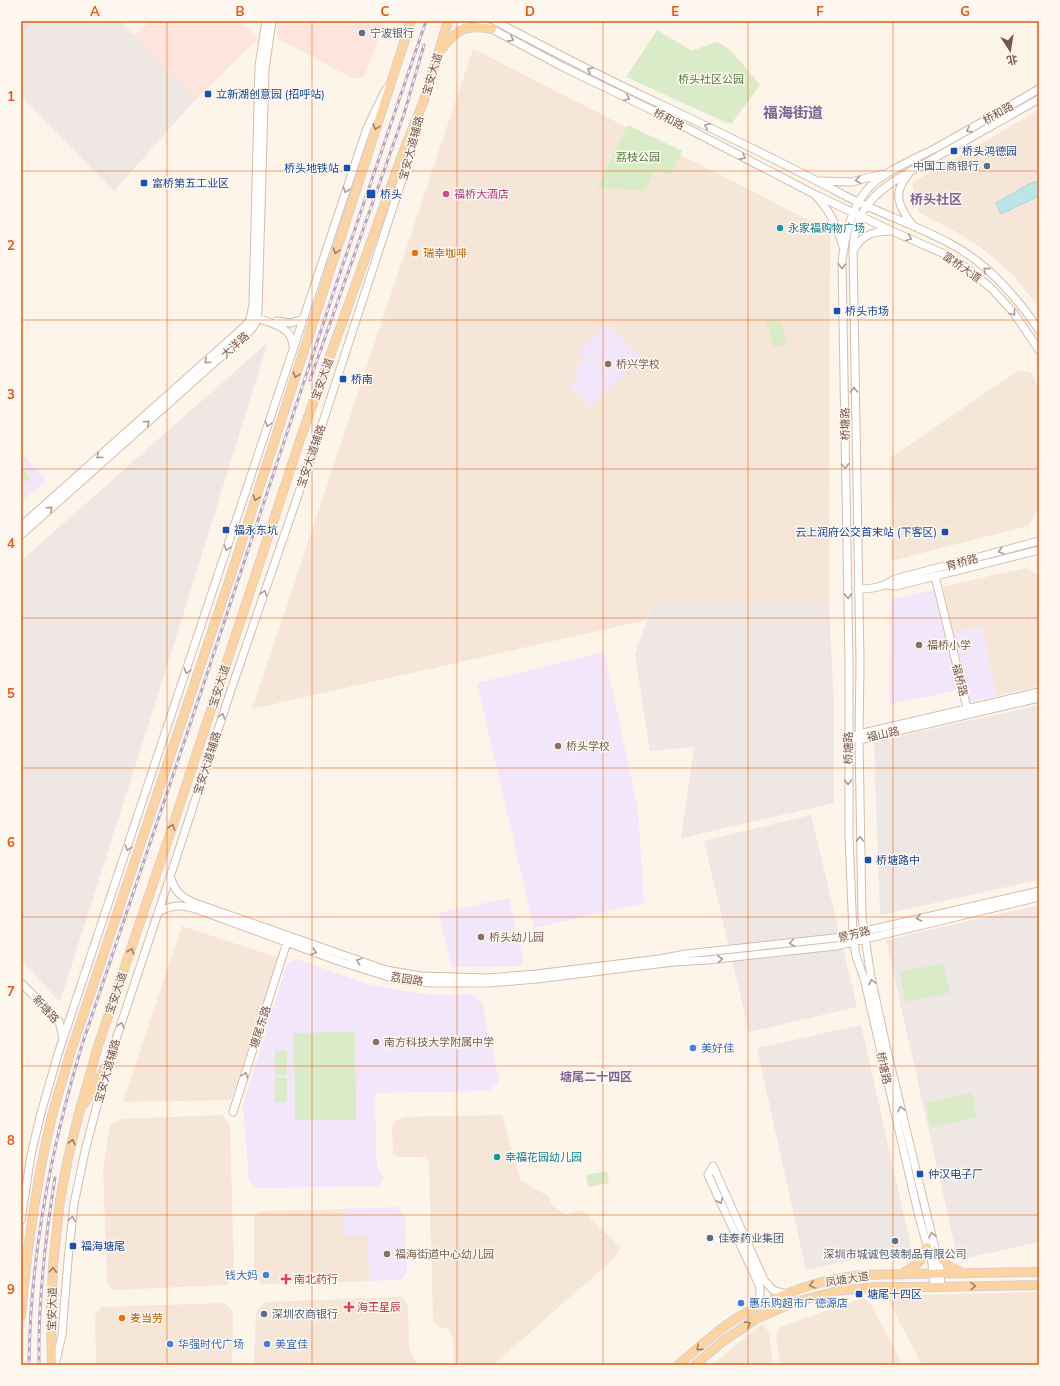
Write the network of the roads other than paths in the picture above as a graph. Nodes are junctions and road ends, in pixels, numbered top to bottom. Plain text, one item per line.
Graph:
1 (266, 21) edge
2 (272, 21) edge
3 (405, 21) edge
4 (411, 21) edge
5 (448, 21) edge
6 (477, 21) edge
7 (494, 25) edge
8 (401, 51) junction
9 (438, 53) junction
10 (392, 77) junction
11 (1039, 89) edge
12 (1039, 99) edge
13 (423, 103) junction
14 (791, 167) junction
15 (895, 170) junction
16 (911, 172) junction
17 (784, 179) junction
18 (818, 180) junction
19 (814, 194) junction
20 (859, 202) junction
21 (867, 205) junction
22 (853, 212) junction
23 (861, 216) junction
24 (913, 226) junction
25 (892, 231) junction
26 (934, 236) junction
27 (929, 246) junction
28 (843, 250) junction
29 (852, 256) junction
30 (255, 316) junction
31 (303, 319) junction
32 (1039, 330) edge
33 (294, 348) junction
34 (1039, 350) edge
35 (21, 526) edge
36 (21, 535) edge
37 (1038, 541) edge
38 (1039, 550) edge
39 (1025, 553) junction
40 (1039, 554) edge
41 (935, 576) junction
42 (886, 585) junction
43 (858, 589) junction
44 (1039, 692) edge
45 (1039, 698) edge
46 (968, 712) junction
47 (859, 737) junction
48 (848, 738) junction
49 (170, 877) junction
50 (1039, 891) edge
51 (1039, 897) edge
52 (159, 912) junction
53 (864, 935) junction
54 (853, 938) junction
55 (287, 942) junction
56 (666, 960) junction
57 (21, 983) edge
58 (63, 1039) junction
59 (108, 1063) junction
60 (233, 1112) dead end
61 (78, 1113) junction
62 (21, 1220) edge
63 (927, 1247) junction
64 (935, 1251) junction
65 (1039, 1272) edge
66 (937, 1273) junction
67 (965, 1273) junction
68 (900, 1274) junction
69 (1039, 1285) edge
70 (937, 1287) junction
71 (786, 1294) junction
72 (754, 1309) junction
73 (21, 1316) edge
74 (54, 1365) edge
75 (678, 1365) edge
76 (695, 1365) edge

1 - 30 street, 大洋路
2 - 30 street, 大洋路
3 - 8 main road
4 - 8 main road
5 - 9 main road, 宝安大道
6 - 7 street, 桥和路
7 - 9 main road
14 -> 7 street, 桥和路
7 -> 17 street, 桥和路
8 - 10 main road
9 - 13 main road, 宝安大道
10 -> 31 street
10 -> 73 main road
11 -> 15 street, 桥和路
12 - 16 street, 桥和路
49 -> 13 street, 宝安大道辅路
61 -> 13 main road, 宝安大道
14 - 17 street
14 - 18 street, 桥和路
15 -> 18 street
15 - 20 street, 桥和路
16 - 21 street, 桥和路
16 - 24 street
17 - 19 street, 桥和路
18 - 20 street, 桥和路
19 - 22 street, 桥和路
19 - 28 street
20 - 21 street, 桥和路
20 - 22 street, 桥塘路
21 - 23 street, 桥塘路
21 - 24 street, 富桥大道
22 - 23 street, 桥和路
22 - 28 street, 桥塘路
23 - 25 street, 富桥大道
23 - 29 street, 桥塘路
24 - 26 street, 富桥大道
25 -> 27 street, 富桥大道
25 - 29 street
26 - 27 street
32 -> 26 street, 富桥大道
27 -> 34 street, 富桥大道
28 -> 48 street, 桥塘路
43 -> 29 street, 桥塘路
30 - 31 street
30 - 33 street
30 -> 35 street, 大洋路
36 -> 30 street, 大洋路
31 - 33 street
33 -> 58 street
37 -> 42 street, 育桥路
38 - 39 street, 育桥路
39 - 40 street
39 - 41 street, 育桥路
41 - 42 street, 育桥路
41 - 46 street, 福桥路
42 - 43 street, 育桥路
43 - 47 street, 桥塘路
44 - 46 street, 福山路
45 - 46 street, 福山路
46 - 47 street, 福山路
47 - 48 street, 福山路
53 -> 47 street, 桥塘路
48 -> 54 street, 桥塘路
49 - 52 street, 宝安大道辅路
56 -> 49 street, 荔园路
50 -> 53 street, 景芳路
51 - 53 street, 景芳路
52 - 55 street, 荔园路
59 -> 52 street, 宝安大道辅路
53 - 54 street, 景芳路
64 -> 53 street, 桥塘路
54 - 56 street, 景芳路
54 - 63 street, 桥塘路
55 -> 56 street, 荔园路
60 -> 55 street, 塘尾东路
57 - 58 street, 新塘路
58 - 62 street
59 - 61 main road
74 -> 59 street, 宝安大道辅路
74 -> 61 main road, 宝安大道
63 - 66 street, 桥塘路
63 - 68 main road
64 - 66 street, 桥塘路
64 - 67 main road
65 - 67 main road, 凤塘大道
66 - 67 main road, 凤塘大道
66 - 68 main road, 凤塘大道
66 - 70 street, 桥塘路
68 -> 71 main road, 凤塘大道
70 -> 69 main road, 凤塘大道
76 -> 70 main road, 凤塘大道
71 - 72 main road, 凤塘大道
71 -> 72 street
72 -> 75 main road, 凤塘大道

